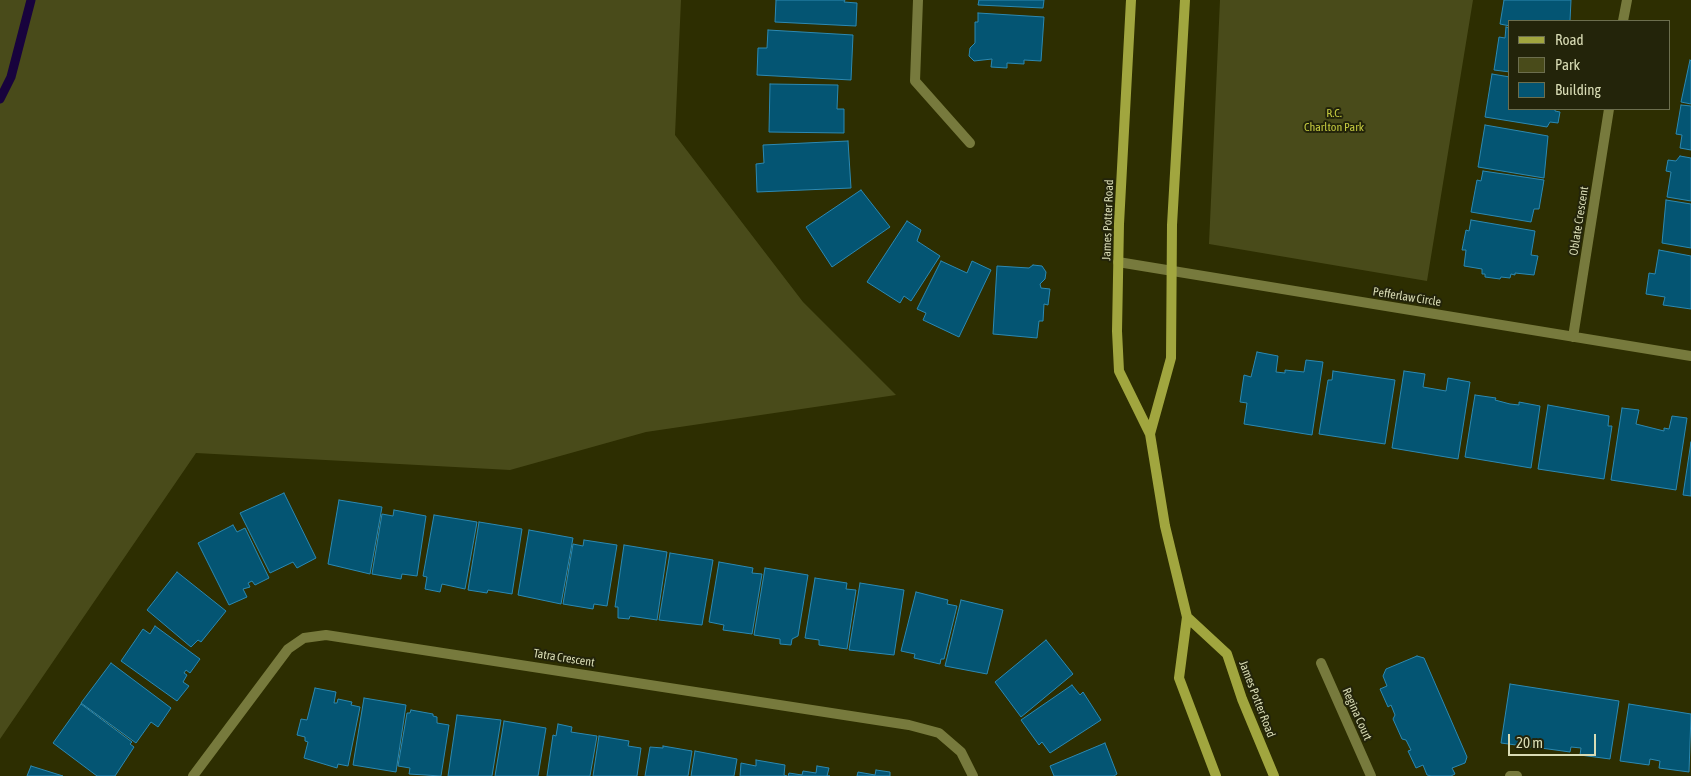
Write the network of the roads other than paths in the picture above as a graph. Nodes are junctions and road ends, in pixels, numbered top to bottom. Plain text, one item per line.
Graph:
1 (918, 0) edge
2 (1131, 0) edge
3 (1185, 0) edge
4 (1626, 0) edge
5 (1623, 20) edge
6 (1609, 110) edge
7 (970, 142) dead end
8 (1118, 262) junction
9 (1172, 271) junction
10 (1573, 337) junction
11 (1691, 356) edge
12 (1150, 434) junction
13 (1186, 617) junction
14 (1320, 663) dead end
15 (193, 776) edge
16 (973, 776) edge
17 (1216, 776) edge
18 (1274, 776) edge
19 (1371, 776) edge
20 (1510, 776) edge
21 (1517, 776) edge

1 - 7 street
2 - 8 main road, James Potter Road
3 - 9 main road, James Potter Road
4 - 5 street
6 - 10 street, Oblate Crescent
8 - 9 street, Pefferlaw Circle
8 - 12 main road, James Potter Road
9 - 10 street, Pefferlaw Circle
9 - 12 main road, James Potter Road
10 - 11 street, Pefferlaw Circle
12 - 13 main road, James Potter Road
13 - 17 main road, James Potter Road
13 - 18 main road, James Potter Road
14 - 19 street, Regina Court
15 - 16 street, Tatra Crescent
20 - 21 street

